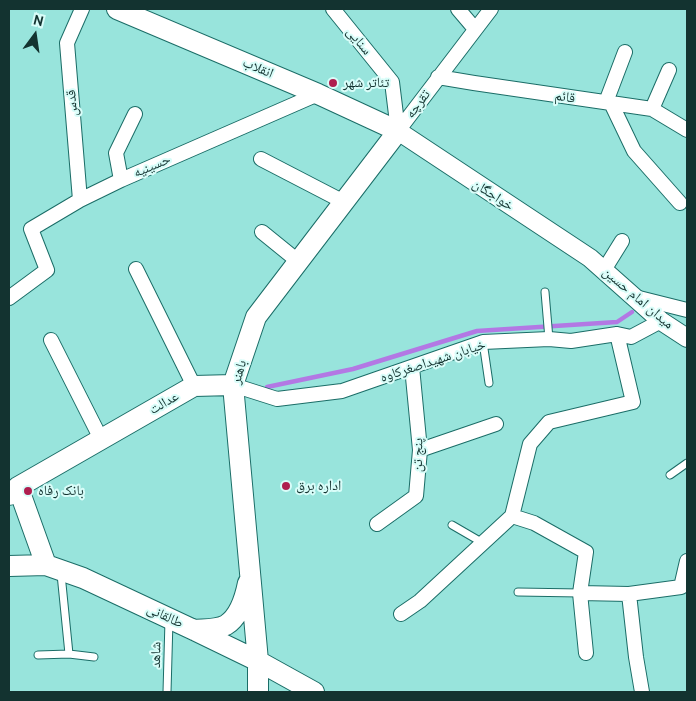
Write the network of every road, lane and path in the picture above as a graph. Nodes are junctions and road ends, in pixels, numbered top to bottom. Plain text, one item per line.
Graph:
1 (82, 9) edge
2 (117, 9) edge
3 (458, 9) edge
4 (491, 9) edge
5 (336, 10) edge
6 (475, 30) junction
7 (625, 52) dead end
8 (669, 70) dead end
9 (438, 77) junction
10 (318, 94) junction
11 (609, 103) junction
12 (652, 109) junction
13 (135, 114) dead end
14 (687, 130) edge
15 (398, 131) junction
16 (261, 159) dead end
17 (121, 180) junction
18 (80, 200) junction
19 (344, 202) junction
20 (680, 203) dead end
21 (262, 232) dead end
22 (622, 241) dead end
23 (590, 258) joint
24 (299, 262) junction
25 (136, 269) dead end
26 (604, 270) junction
27 (545, 292) dead end
28 (634, 297) junction
29 (9, 298) edge
30 (687, 310) edge
31 (661, 321) junction
32 (617, 334) junction
33 (687, 338) edge
34 (549, 339) junction
35 (50, 340) dead end
36 (483, 342) junction
37 (412, 367) junction
38 (489, 383) dead end
39 (233, 385) junction
40 (194, 386) junction
41 (496, 424) dead end
42 (101, 439) junction
43 (420, 450) junction
44 (687, 464) edge
45 (670, 475) dead end
46 (14, 491) edge
47 (512, 516) junction
48 (377, 524) dead end
49 (452, 525) dead end
50 (483, 543) junction
51 (687, 561) edge
52 (9, 566) edge
53 (53, 568) junction
54 (251, 573) junction
55 (518, 592) dead end
56 (580, 593) junction
57 (629, 594) junction
58 (401, 614) dead end
59 (169, 618) junction
60 (194, 630) junction
61 (586, 653) dead end
62 (69, 654) junction
63 (38, 655) dead end
64 (94, 657) dead end
65 (258, 661) junction
66 (167, 692) edge
67 (258, 692) edge
68 (314, 692) edge
69 (642, 692) edge

1 - 18 street, قدس
2 - 10 main road, انقلاب
3 - 6 street
4 - 6 street
5 - 15 street, سنایی
6 - 9 street
7 - 11 street
8 - 12 street
9 - 11 street, قائم
9 - 15 street, تقرچه
10 - 15 main road, انقلاب
10 - 17 street, حسینیه
11 - 12 street, قائم
11 - 20 street
12 - 14 street, قائم
13 - 17 street
15 - 19 main road, باهنر
15 - 23 street, خواجگان
16 - 19 street
17 - 18 street, حسینیه
18 - 29 street, حسینیه
19 - 24 main road, باهنر
21 - 24 street
22 - 26 street
23 - 26 street, میدان امام حسین
24 - 39 main road, باهنر
25 - 40 street
26 - 28 street, میدان امام حسین
27 - 34 lane
28 - 30 street
28 - 31 street, میدان امام حسین
31 - 32 street, خیابان شهیداصغرکاوه
31 - 33 street, میدان امام حسین
32 - 34 street, خیابان شهیداصغرکاوه
32 - 47 street
34 - 36 street, خیابان شهیداصغرکاوه
35 - 42 street
36 - 37 street, خیابان شهیداصغرکاوه
36 - 38 lane
37 - 39 street, خیابان شهیداصغرکاوه
37 - 43 street, پنج تن
39 - 40 main road, عدالت
39 - 54 main road, باهنر
40 - 42 main road, عدالت
41 - 43 street
42 - 46 main road, عدالت
43 - 48 street, پنج تن
44 - 45 lane
46 - 53 main road
47 - 50 street
47 - 56 street
49 - 50 lane
50 - 58 street
51 - 57 street
52 - 53 main road, طالقانی
53 - 59 main road, طالقانی
53 - 62 lane
54 - 60 main road
54 - 65 main road, باهنر
55 - 56 lane
56 - 57 street
56 - 61 street
57 - 69 street
59 - 60 main road, طالقانی
59 - 66 lane, شاهد
60 - 65 main road, طالقانی
62 - 63 lane
62 - 64 lane
65 - 67 main road, باهنر
65 - 68 main road, طالقانی

